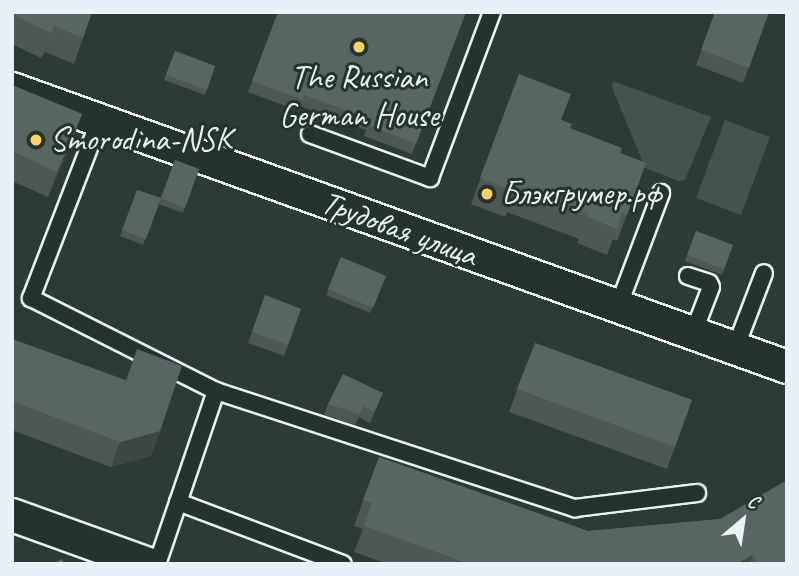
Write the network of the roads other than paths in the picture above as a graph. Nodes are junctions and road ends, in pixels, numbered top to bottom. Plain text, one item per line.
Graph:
1 (492, 12) edge
2 (12, 89) edge
3 (99, 122) junction
4 (310, 134) dead end
5 (661, 193) dead end
6 (764, 273) dead end
7 (688, 276) dead end
8 (618, 307) junction
9 (694, 334) junction
10 (736, 349) junction
11 (787, 367) edge
12 (216, 391) junction
13 (697, 493) dead end
14 (178, 502) junction
15 (12, 515) edge
16 (148, 564) edge
17 (157, 564) edge
18 (343, 564) edge

1 - 4 lane
2 - 3 street, Трудовая улица
3 - 8 street, Трудовая улица
3 - 12 lane
5 - 8 lane
6 - 10 lane
7 - 9 lane
8 - 9 street, Трудовая улица
9 - 10 street, Трудовая улица
10 - 11 street, Трудовая улица
12 - 13 lane
12 - 14 lane
14 - 17 lane
14 - 18 lane
15 - 16 street

